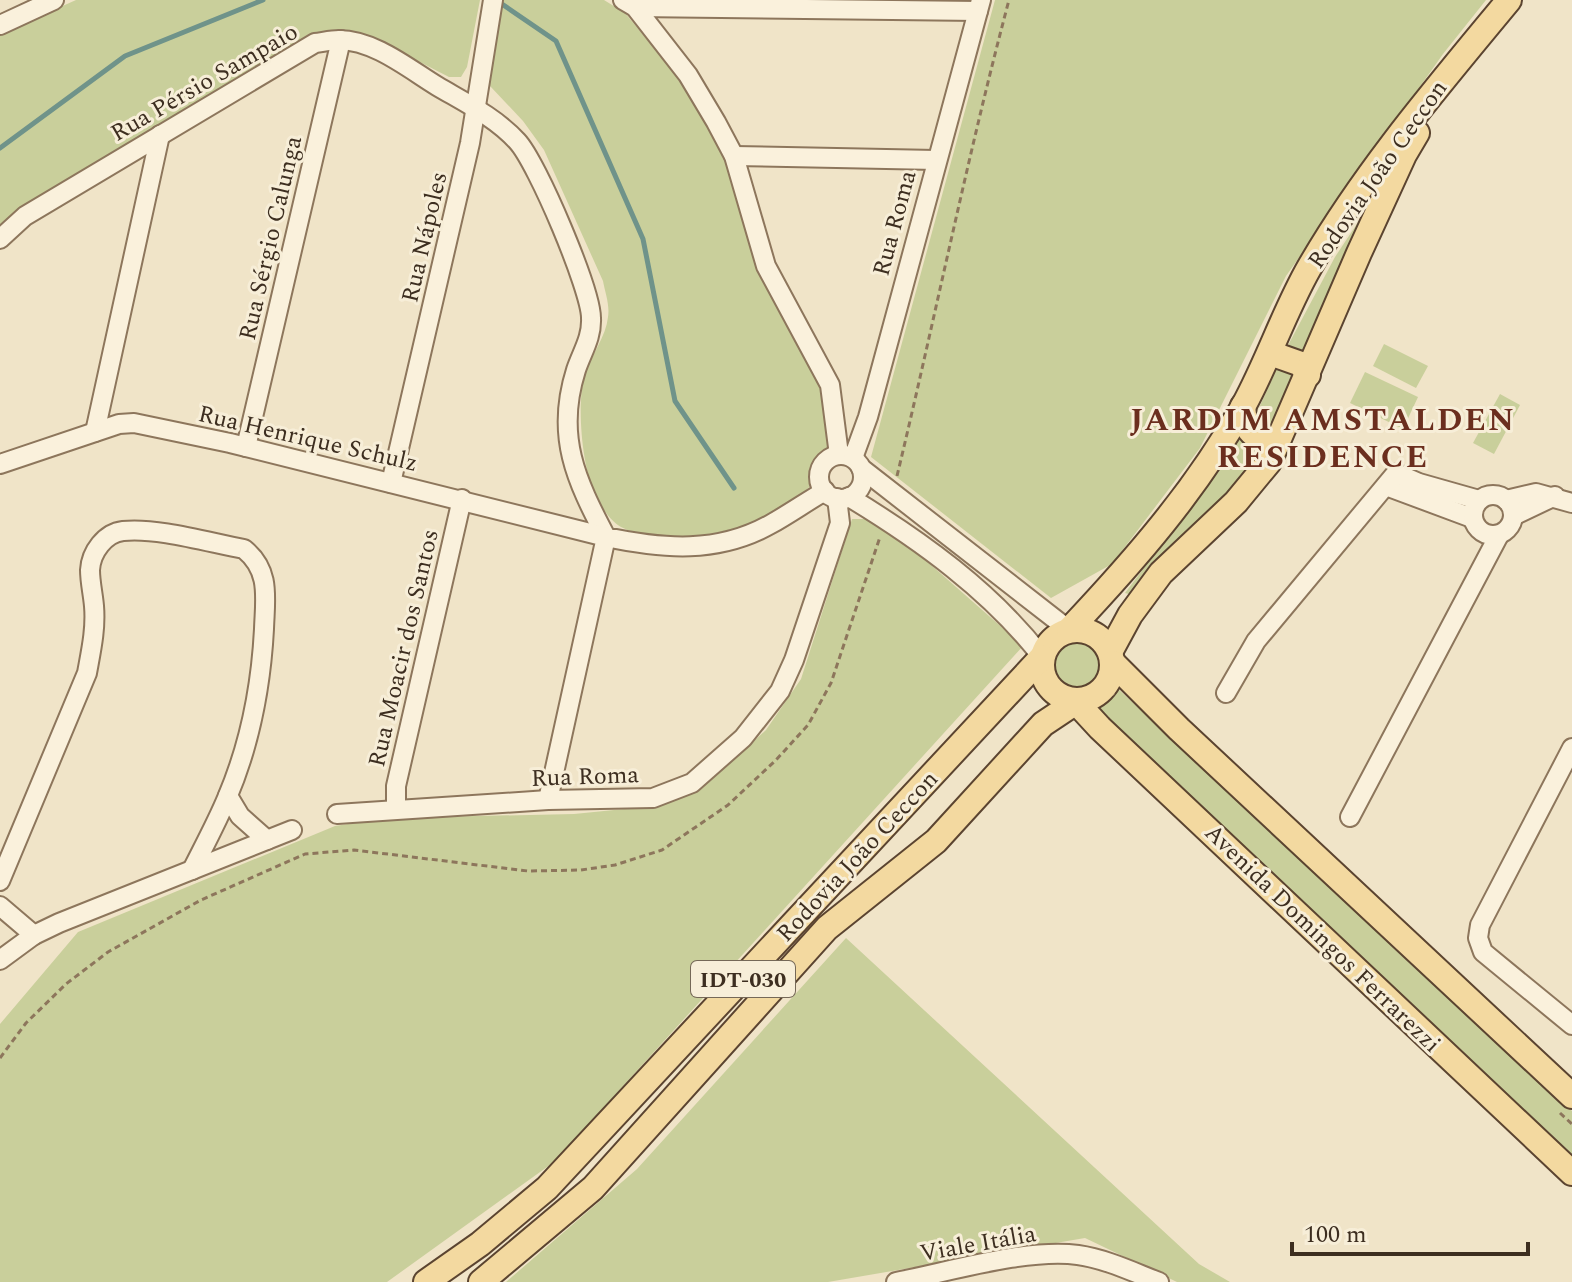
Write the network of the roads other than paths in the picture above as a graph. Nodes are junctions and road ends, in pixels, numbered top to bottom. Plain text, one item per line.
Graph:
1 (54, 0) edge
2 (1509, 0) edge
3 (629, 3) edge
4 (492, 5) edge
5 (979, 5) edge
6 (0, 25) edge
7 (341, 40) junction
8 (1466, 52) junction
9 (476, 109) junction
10 (160, 135) junction
11 (734, 156) junction
12 (936, 160) junction
13 (0, 239) edge
14 (1270, 353) junction
15 (1308, 375) junction
16 (1243, 406) junction
17 (95, 432) junction
18 (1277, 444) junction
19 (246, 447) junction
20 (851, 460) junction
21 (0, 464) edge
22 (1391, 479) junction
23 (391, 483) junction
24 (837, 495) junction
25 (462, 499) junction
26 (1479, 500) junction
27 (1563, 500) edge
28 (1510, 508) junction
29 (1472, 518) junction
30 (1499, 535) junction
31 (606, 537) junction
32 (1069, 630) junction
33 (1042, 657) junction
34 (1111, 657) junction
35 (1226, 693) dead end
36 (1076, 702) junction
37 (1572, 748) edge
38 (228, 796) junction
39 (548, 800) junction
40 (396, 808) junction
41 (337, 814) dead end
42 (1350, 817) dead end
43 (292, 830) dead end
44 (267, 840) junction
45 (192, 870) junction
46 (0, 881) edge
47 (0, 906) edge
48 (34, 935) junction
49 (0, 960) edge
50 (1572, 1025) edge
51 (1572, 1096) edge
52 (1572, 1173) edge
53 (547, 1188) junction
54 (565, 1211) junction
55 (1115, 1274) edge
56 (426, 1282) edge
57 (481, 1282) edge
58 (896, 1282) edge
59 (1159, 1282) edge

1 - 6 street
2 - 8 main road, Rodovia João Ceccon
3 - 5 street
3 - 11 street
4 - 9 street, Rua Nápoles
5 - 12 street, Rua Roma
7 - 9 street
7 - 10 street, Rua Pérsio Sampaio
7 - 19 street, Rua Sérgio Calunga
8 - 14 main road, Rodovia João Ceccon
8 - 15 main road
9 - 23 street, Rua Nápoles
9 - 31 street
10 - 13 street, Rua Pérsio Sampaio
10 - 17 street
11 - 12 street
11 - 20 street
12 - 20 street, Rua Roma
14 - 15 main road
14 - 16 main road, Rodovia João Ceccon
15 - 18 main road
16 - 18 main road
16 - 32 main road, Rodovia João Ceccon
17 - 19 street, Rua Henrique Schulz
17 - 21 street, Rua Henrique Schulz
18 - 34 main road
19 - 23 street, Rua Henrique Schulz
20 - 24 street, Rua Roma
20 - 24 street, Rua Roma
20 - 32 street
22 - 26 street
22 - 29 street
22 - 35 street
23 - 25 street, Rua Henrique Schulz
24 - 31 street
24 - 33 street
24 - 39 street, Rua Roma
25 - 31 street, Rua Henrique Schulz
25 - 40 street, Rua Moacir dos Santos
26 - 28 street
26 - 29 street
27 - 28 street
28 - 30 street
29 - 30 street
30 - 42 street
31 - 39 street
32 - 33 main road
32 - 34 main road
33 - 36 main road
33 - 53 main road, Rodovia João Ceccon / IDT-030
34 - 36 main road
34 - 51 main road
36 - 52 main road, Avenida Domingos Ferrarezzi
36 - 54 main road, Rodovia João Ceccon / IDT-030
37 - 50 street
38 - 44 street
38 - 45 street
38 - 46 street
39 - 40 street, Rua Roma
40 - 41 street, Rua Roma
43 - 44 street
44 - 45 street
45 - 48 street
47 - 48 street
48 - 49 street
53 - 54 main road
53 - 56 main road, Rodovia João Ceccon / IDT-030
54 - 57 main road, Rodovia João Ceccon / IDT-030
55 - 58 street, Viale Itália
55 - 59 street, Viale Itália

